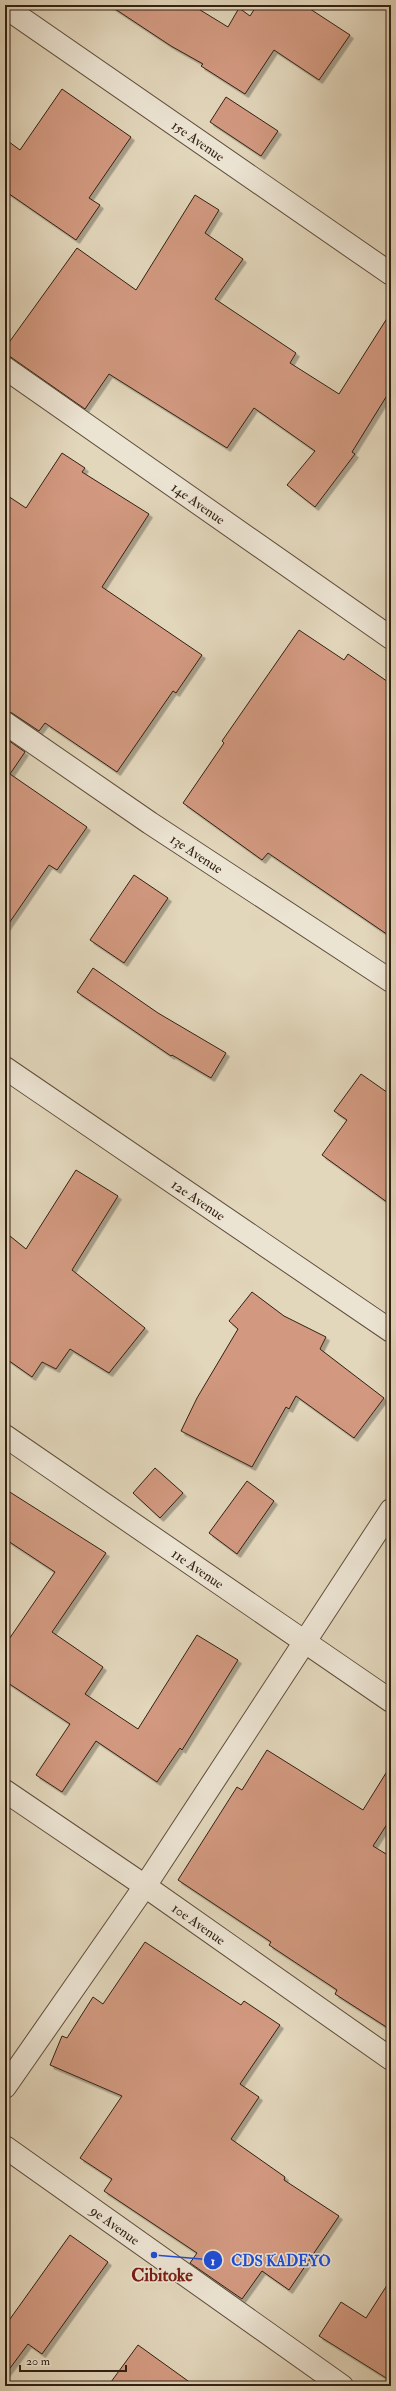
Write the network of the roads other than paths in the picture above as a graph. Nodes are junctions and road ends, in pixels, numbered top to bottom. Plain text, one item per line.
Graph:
1 (5, 7) edge
2 (391, 274) edge
3 (5, 368) edge
4 (391, 638) edge
5 (5, 723) edge
6 (391, 980) edge
7 (5, 1068) edge
8 (391, 1331) edge
9 (5, 1436) edge
10 (391, 1510) edge
11 (304, 1642) junction
12 (391, 1701) edge
13 (5, 1791) edge
14 (145, 1886) junction
15 (391, 2059) edge
16 (5, 2087) edge
17 (5, 2147) edge
18 (342, 2386) edge

1 - 2 street, 15e Avenue
3 - 4 street, 14e Avenue
5 - 6 street, 13e Avenue
7 - 8 street, 12e Avenue
9 - 11 street, 11e Avenue
10 - 11 street
11 - 12 street, 11e Avenue
11 - 14 street
13 - 14 street, 10e Avenue
14 - 15 street, 10e Avenue
14 - 16 street
17 - 18 street, 9e Avenue

